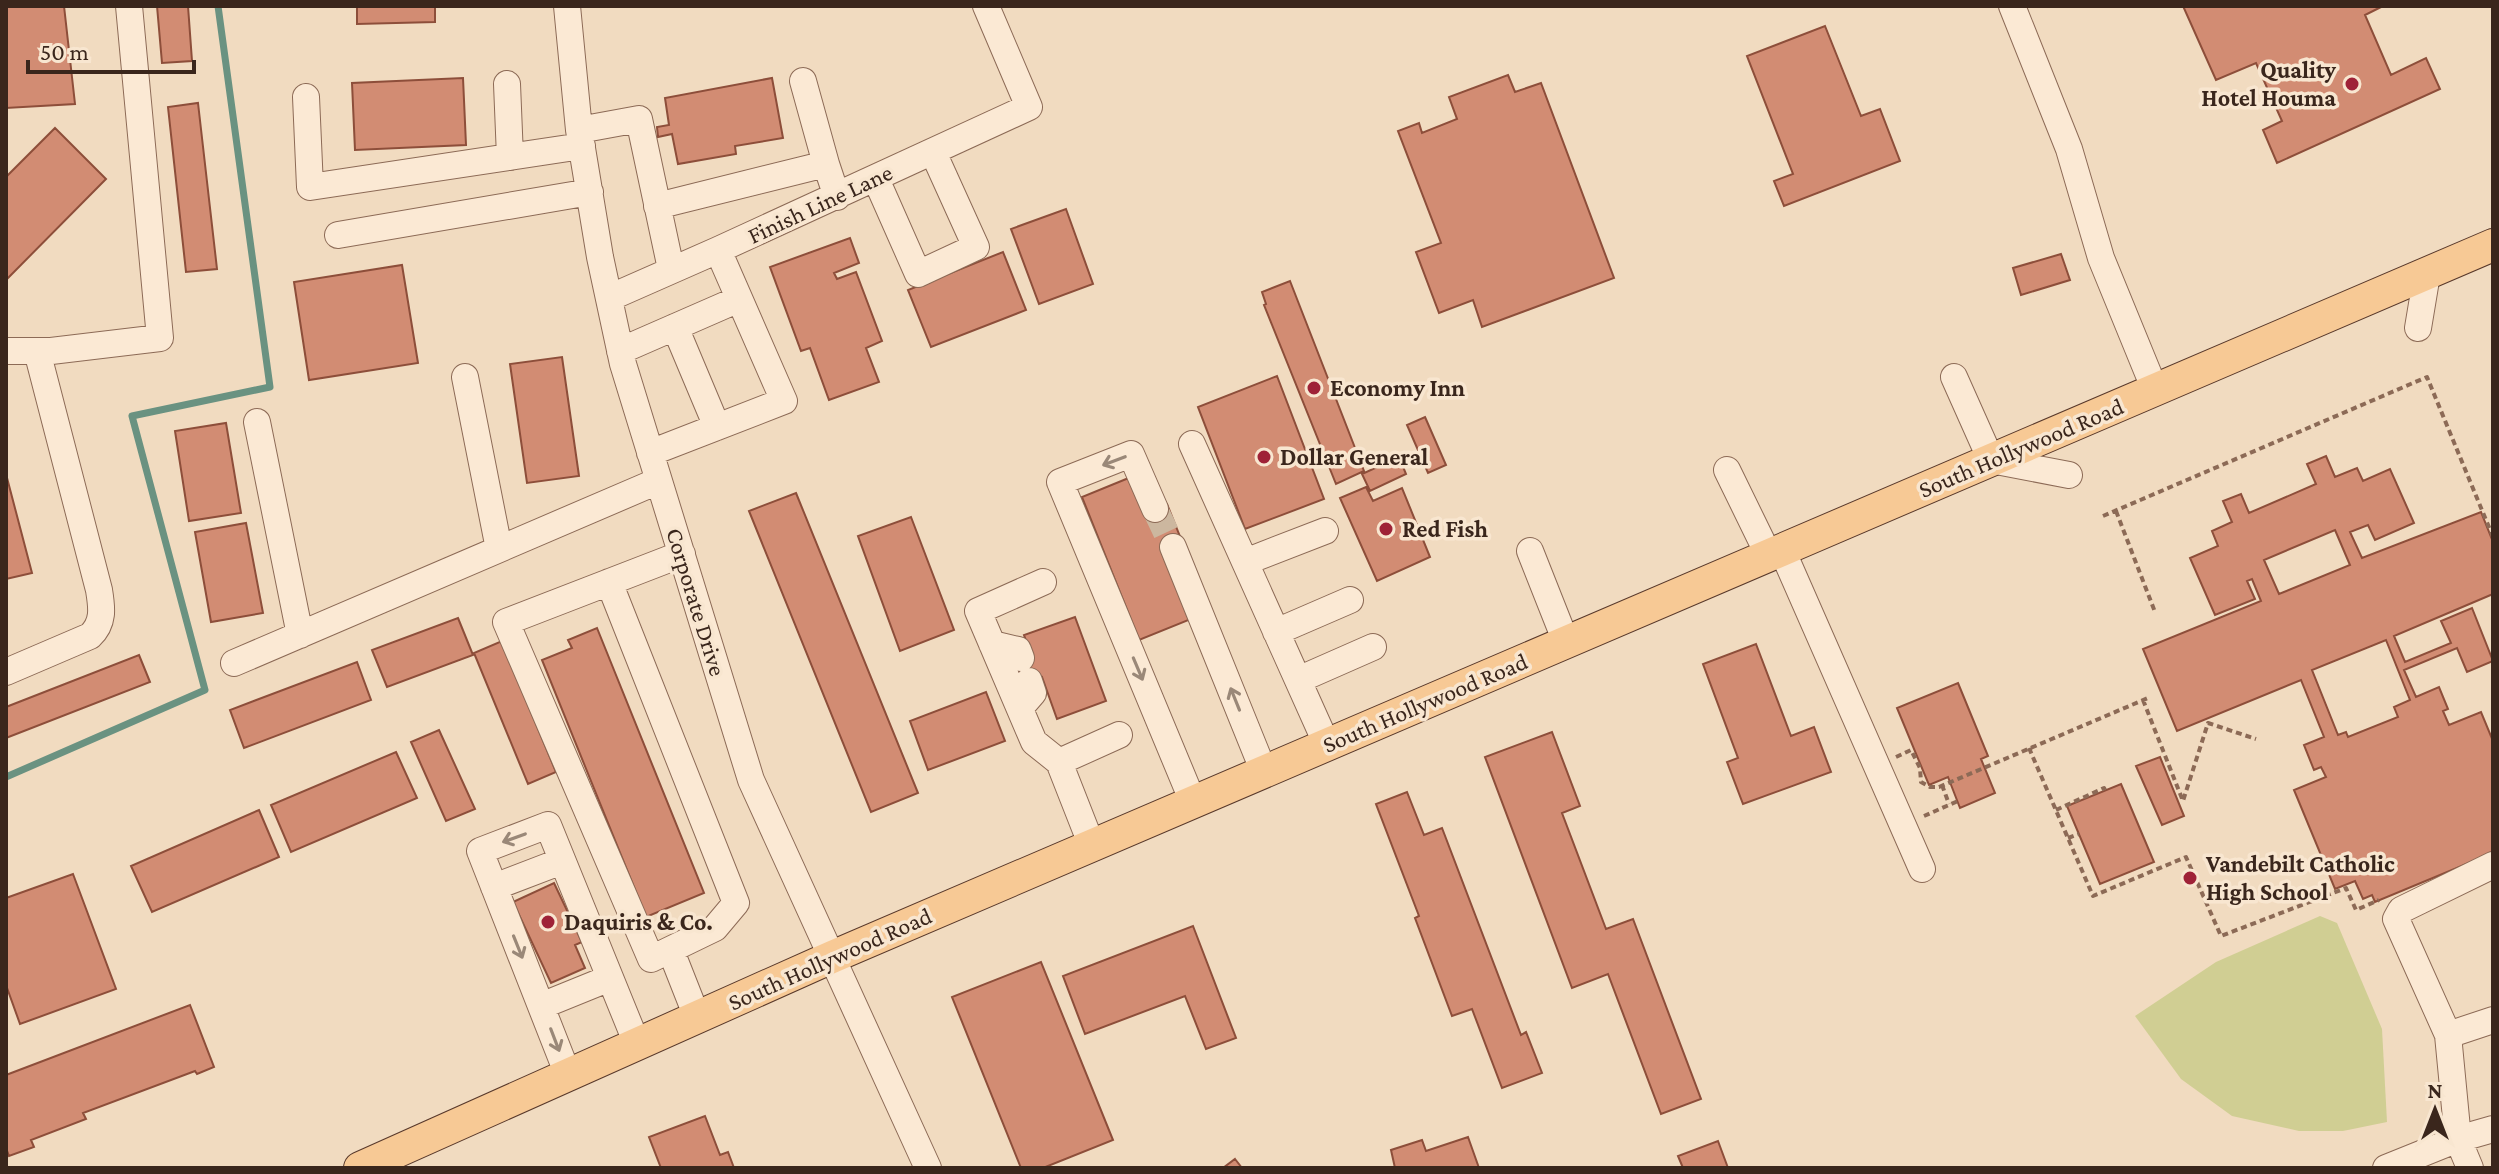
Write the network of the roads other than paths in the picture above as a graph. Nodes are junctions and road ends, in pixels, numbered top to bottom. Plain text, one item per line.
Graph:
1 (129, 6) edge
2 (567, 6) edge
3 (986, 6) edge
4 (2012, 6) edge
5 (803, 81) dead end
6 (507, 84) dead end
7 (306, 97) dead end
8 (580, 138) junction
9 (933, 152) junction
10 (510, 157) junction
11 (826, 164) junction
12 (876, 179) junction
13 (590, 192) junction
14 (837, 197) junction
15 (657, 206) junction
16 (338, 235) dead end
17 (2493, 245) edge
18 (718, 250) junction
19 (671, 269) junction
20 (2427, 274) junction
21 (609, 298) junction
22 (739, 299) junction
23 (675, 327) junction
24 (2418, 328) dead end
25 (6, 351) edge
26 (37, 351) junction
27 (620, 351) junction
28 (465, 377) dead end
29 (1954, 377) dead end
30 (2155, 390) junction
31 (257, 422) dead end
32 (717, 427) junction
33 (1192, 444) dead end
34 (650, 453) junction
35 (1991, 460) junction
36 (1727, 470) dead end
37 (2069, 475) dead end
38 (658, 481) junction
39 (1155, 509) tunnel mouth
40 (1325, 531) dead end
41 (1173, 547) tunnel mouth
42 (499, 549) junction
43 (1530, 551) dead end
44 (1775, 553) junction
45 (682, 554) junction
46 (1245, 562) junction
47 (609, 582) junction
48 (1043, 582) dead end
49 (1350, 600) dead end
50 (1276, 632) junction
51 (300, 635) junction
52 (1566, 642) junction
53 (992, 644) junction
54 (1373, 647) dead end
55 (234, 663) dead end
56 (6, 672) edge
57 (1298, 680) junction
58 (1020, 708) junction
59 (1119, 735) dead end
60 (1327, 745) junction
61 (1059, 762) junction
62 (1264, 772) junction
63 (1193, 802) junction
64 (1092, 846) junction
65 (562, 861) junction
66 (2493, 865) edge
67 (1922, 869) dead end
68 (494, 887) junction
69 (671, 951) junction
70 (832, 957) junction
71 (610, 978) junction
72 (541, 1006) junction
73 (697, 1017) junction
74 (2493, 1020) edge
75 (2448, 1035) junction
76 (637, 1044) junction
77 (568, 1075) junction
78 (2493, 1129) edge
79 (2458, 1139) junction
80 (360, 1168) edge
81 (928, 1168) edge
82 (2386, 1168) edge
83 (2470, 1168) edge

1 - 26 street
2 - 8 street, Corporate Drive
3 - 9 street, Finish Line Lane
4 - 30 street
5 - 11 street
6 - 10 street
7 - 10 street
8 - 10 street
8 - 13 street, Corporate Drive
8 - 15 street
9 - 12 street, Finish Line Lane
9 - 12 street
11 - 14 street
11 - 15 street
12 - 14 street, Finish Line Lane
13 - 16 street
13 - 21 street, Corporate Drive
14 - 18 street, Finish Line Lane
15 - 19 street
17 - 20 main road, South Hollywood Road
18 - 19 street, Finish Line Lane
18 - 22 street
19 - 21 street, Finish Line Lane
20 - 24 street
20 - 30 main road, South Hollywood Road
21 - 27 street, Corporate Drive
22 - 23 street
22 - 32 street
23 - 27 street
23 - 32 street
25 - 26 street
26 - 56 street
27 - 34 street, Corporate Drive
28 - 42 street
29 - 35 street
30 - 35 main road, South Hollywood Road
31 - 51 street
32 - 34 street
33 - 46 street
34 - 38 street, Corporate Drive
35 - 37 street
35 - 44 main road, South Hollywood Road
36 - 44 street
38 - 42 street
38 - 45 street, Corporate Drive
39 -> 63 street
40 - 46 street
62 -> 41 street
42 - 51 street
43 - 52 street
44 - 52 main road, South Hollywood Road
44 - 67 street
45 - 47 street
45 - 70 street, Corporate Drive
46 - 50 street
47 - 69 street
47 - 69 street
48 - 53 street
49 - 50 street
50 - 57 street
51 - 55 street
52 - 60 main road, South Hollywood Road
53 - 58 street
53 - 58 street
54 - 57 street
57 - 60 street
58 - 61 street
59 - 61 street
60 - 62 main road, South Hollywood Road
61 - 64 street
62 - 63 main road, South Hollywood Road
63 - 64 main road, South Hollywood Road
64 - 70 main road, South Hollywood Road
65 - 68 street
65 -> 68 street
65 - 71 street
66 - 75 street
68 -> 72 street
69 - 73 street
70 - 73 main road, South Hollywood Road
70 - 81 street, Corporate Drive
71 - 72 street
71 - 76 street
72 -> 77 street
73 - 76 main road, South Hollywood Road
74 - 75 street
75 - 79 street
76 - 77 main road, South Hollywood Road
77 - 80 main road, South Hollywood Road
78 - 79 street
79 - 82 street
79 - 83 street

